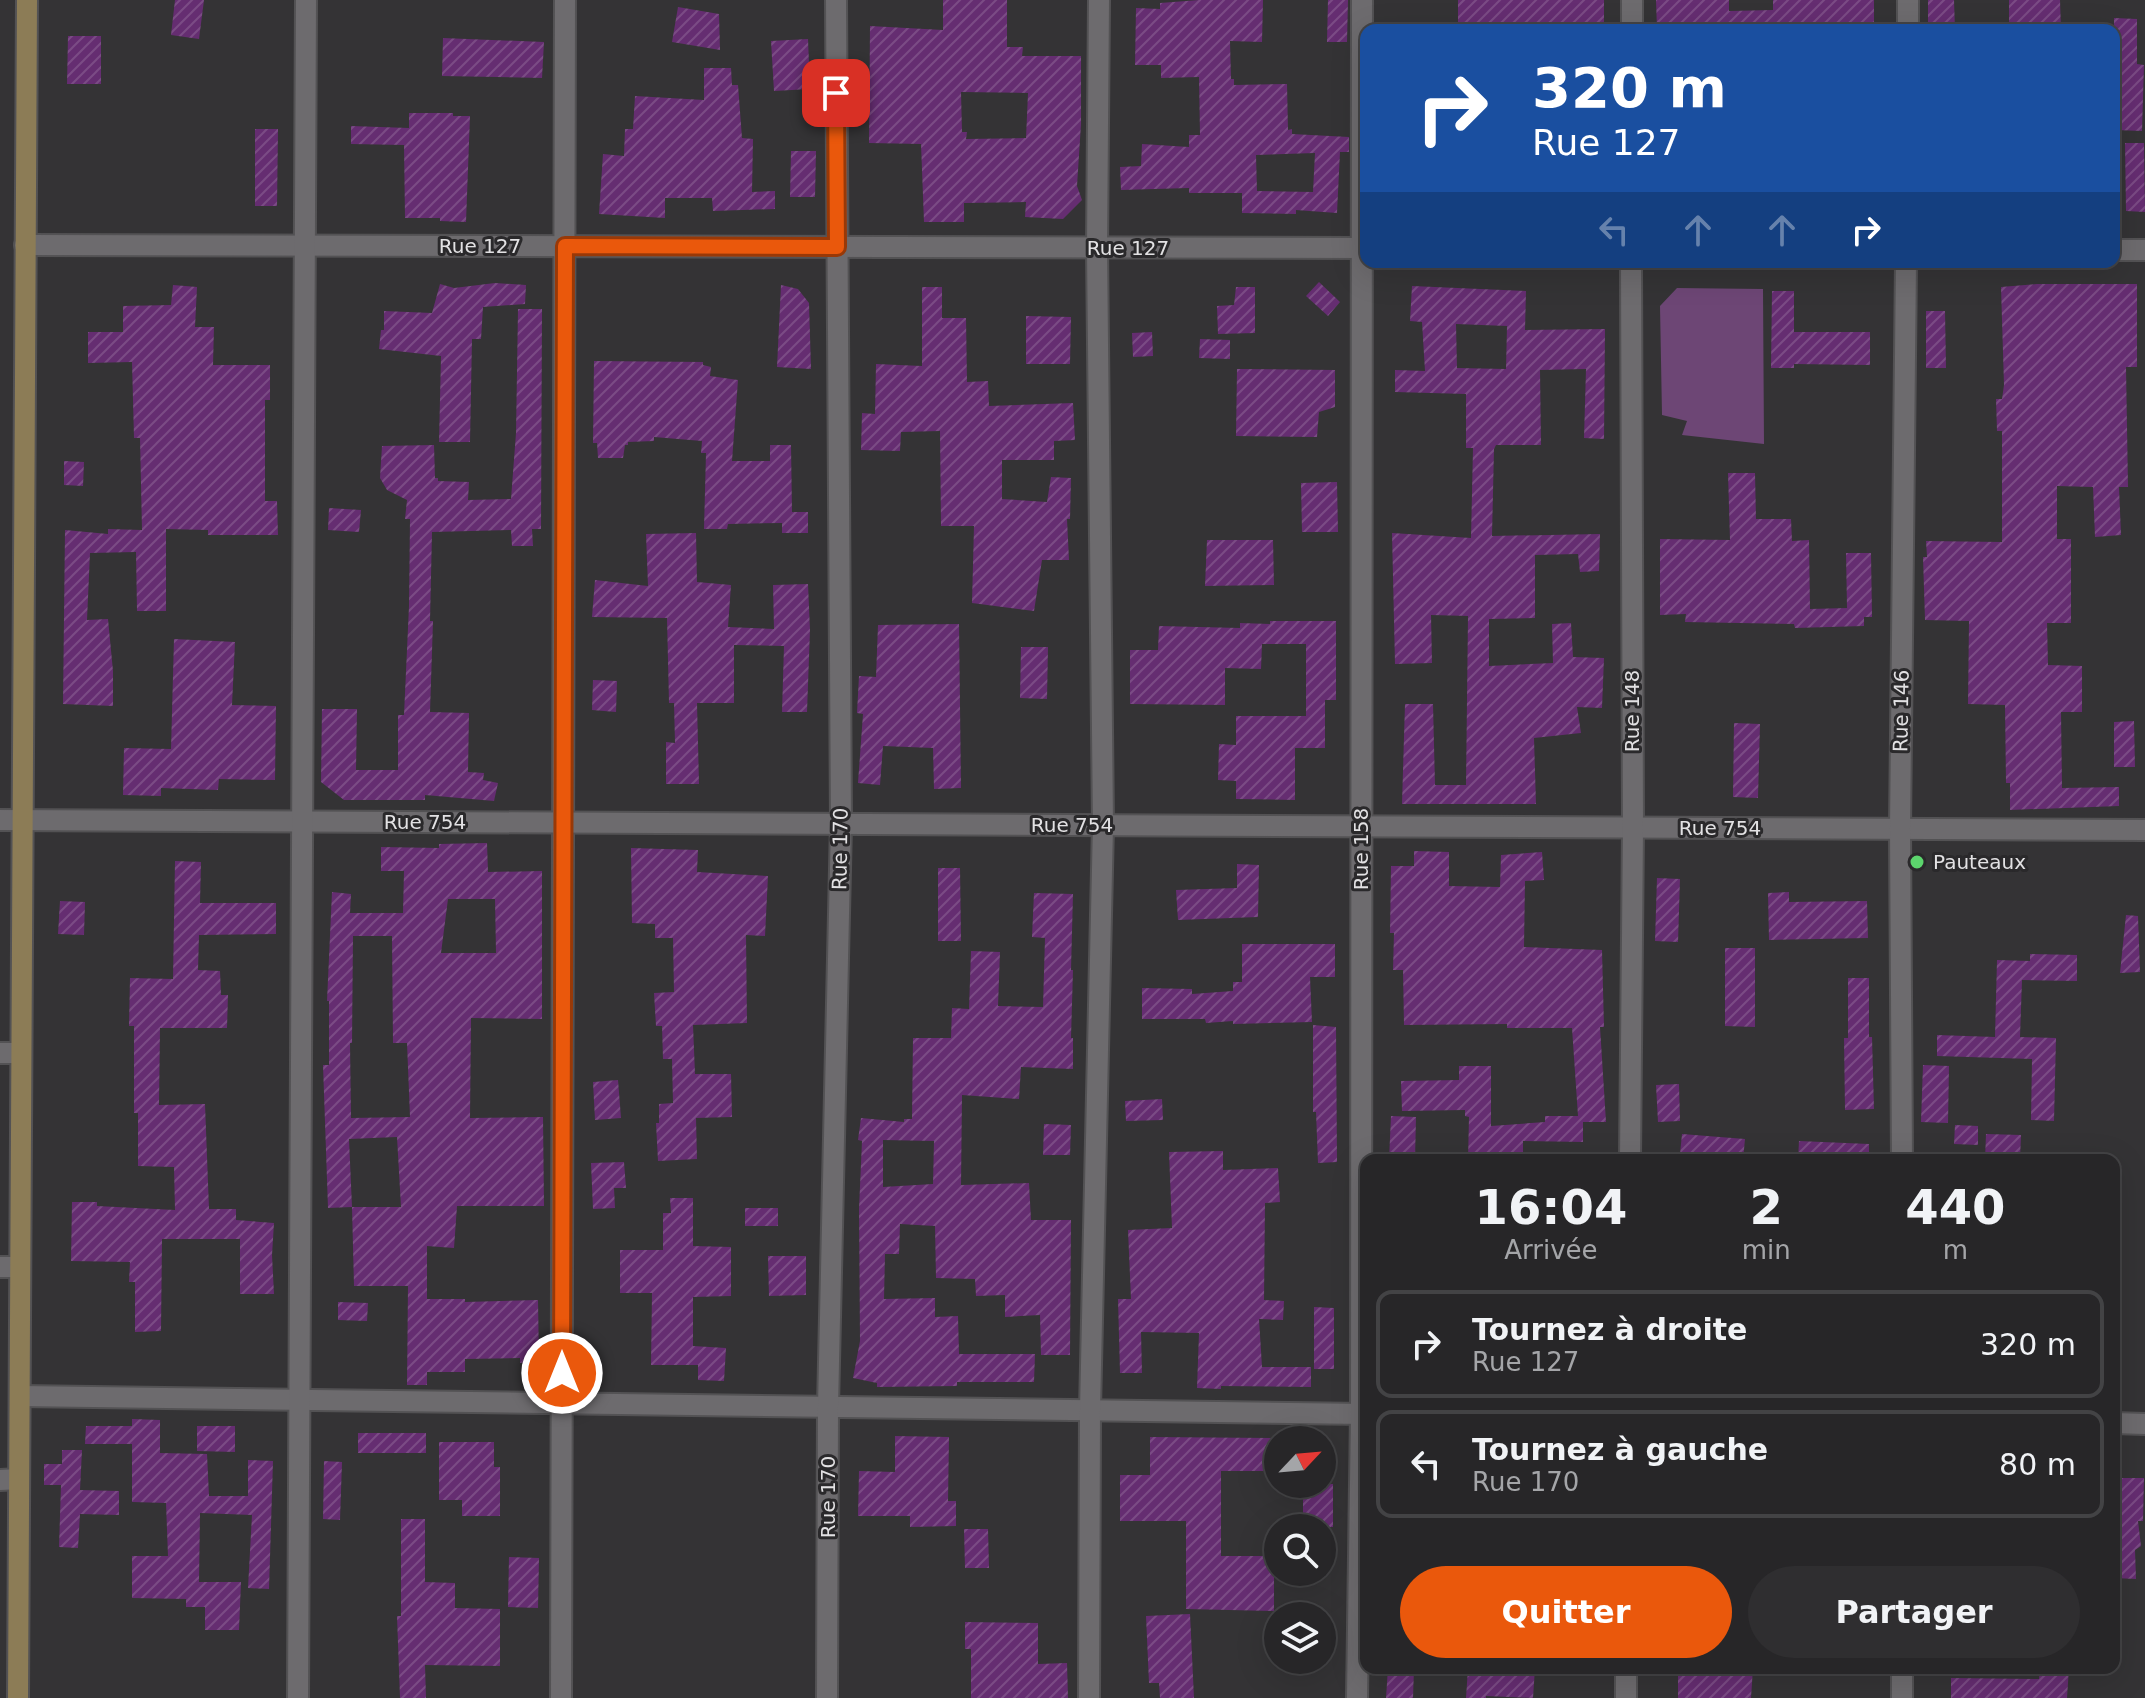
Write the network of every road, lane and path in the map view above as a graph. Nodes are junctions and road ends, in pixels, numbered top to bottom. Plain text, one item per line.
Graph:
1 (27, 0) edge
2 (306, 0) edge
3 (565, 0) edge
4 (836, 0) edge
5 (1099, 0) edge
6 (1362, 0) edge
7 (1632, 0) edge
8 (1908, 0) edge
9 (1362, 24) edge
10 (1632, 24) edge
11 (1908, 24) edge
12 (25, 245) junction
13 (305, 246) junction
14 (565, 246) junction
15 (837, 247) junction
16 (1097, 248) junction
17 (1360, 248) edge
18 (2120, 250) edge
19 (2145, 250) edge
20 (1364, 268) edge
21 (1631, 268) edge
22 (1906, 268) edge
23 (0, 820) edge
24 (22, 820) junction
25 (302, 821) junction
26 (563, 822) junction
27 (841, 824) junction
28 (1103, 825) junction
29 (1361, 826) junction
30 (1633, 827) junction
31 (1900, 829) junction
32 (2145, 830) edge
33 (0, 1053) edge
34 (21, 1053) junction
35 (1362, 1154) edge
36 (1630, 1154) edge
37 (1902, 1154) edge
38 (10, 1267) edge
39 (20, 1396) junction
40 (299, 1400) junction
41 (562, 1403) junction
42 (828, 1407) junction
43 (1090, 1410) junction
44 (1360, 1414) edge
45 (2120, 1423) edge
46 (2145, 1424) edge
47 (10, 1479) edge
48 (1360, 1556) edge
49 (1626, 1674) edge
50 (1902, 1674) edge
51 (18, 1698) edge
52 (298, 1698) edge
53 (561, 1698) edge
54 (827, 1698) edge
55 (1089, 1698) edge
56 (1357, 1698) edge
57 (1626, 1698) edge
58 (1902, 1698) edge

1 - 12 street
2 - 13 street
3 - 14 street
4 - 15 street, Rue 170
5 - 16 street
6 - 9 street, Rue 158
7 - 10 street
8 - 11 street
12 - 13 street, Rue 127
12 - 24 street
13 - 14 street, Rue 127
13 - 25 street
14 - 15 street, Rue 127
14 - 26 street
15 - 16 street, Rue 127
15 - 27 street, Rue 170
16 - 17 street, Rue 127
16 - 28 street
18 - 19 street
20 - 29 street, Rue 158
21 - 30 street, Rue 148
22 - 31 street, Rue 146
23 - 24 street, Rue 754
24 - 25 street, Rue 754
24 - 34 street
25 - 26 street, Rue 754
25 - 40 street
26 - 27 street, Rue 754
26 - 41 street
27 - 28 street, Rue 754
27 - 42 street, Rue 170
28 - 29 street, Rue 754
28 - 43 street
29 - 30 street, Rue 754
29 - 35 street, Rue 158
30 - 31 street, Rue 754
30 - 36 street, Rue 148
31 - 32 street, Rue 754
31 - 37 street, Rue 146
33 - 34 street
34 - 38 street
38 - 39 street
39 - 40 street
39 - 47 street
40 - 41 street
40 - 52 street
41 - 42 street
41 - 53 street
42 - 43 street
42 - 54 street, Rue 170
43 - 44 street
43 - 55 street
45 - 46 street
47 - 51 street
48 - 56 street, Rue 158
49 - 57 street
50 - 58 street

